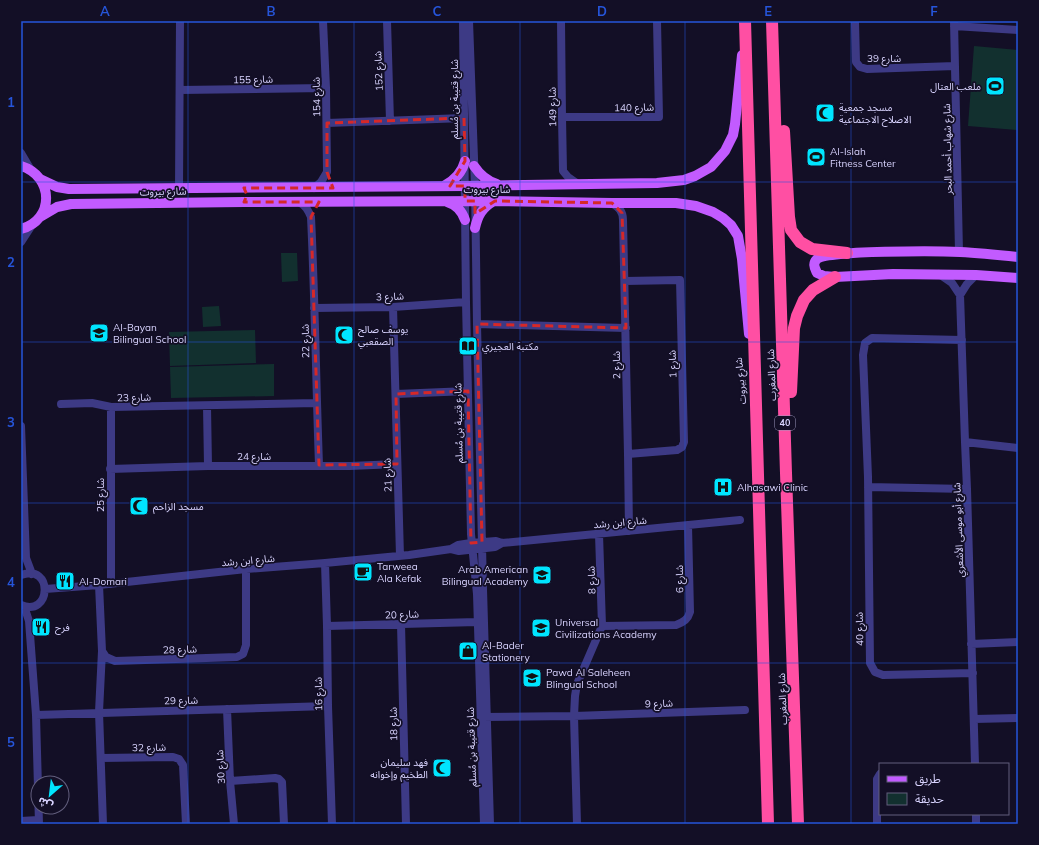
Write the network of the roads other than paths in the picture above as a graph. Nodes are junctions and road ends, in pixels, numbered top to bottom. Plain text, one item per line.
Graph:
1 (180, 21) edge
2 (323, 21) edge
3 (387, 21) edge
4 (463, 21) edge
5 (470, 21) edge
6 (561, 21) edge
7 (657, 21) edge
8 (745, 21) edge
9 (773, 21) edge
10 (855, 21) edge
11 (954, 24) edge
12 (1018, 30) edge
13 (955, 66) junction
14 (326, 88) junction
15 (180, 90) junction
16 (562, 117) junction
17 (464, 118) junction
18 (390, 121) junction
19 (326, 123) junction
20 (21, 153) edge
21 (465, 161) junction
22 (21, 166) edge
23 (474, 166) junction
24 (31, 170) junction
25 (327, 172) junction
26 (40, 179) junction
27 (578, 185) junction
28 (444, 186) junction
29 (470, 186) junction
30 (503, 186) junction
31 (168, 188) junction
32 (179, 188) junction
33 (244, 188) junction
34 (314, 188) junction
35 (338, 188) junction
36 (443, 201) junction
37 (470, 201) junction
38 (495, 201) junction
39 (244, 202) junction
40 (299, 202) junction
41 (321, 202) junction
42 (612, 203) junction
43 (111, 204) junction
44 (40, 217) junction
45 (311, 217) junction
46 (465, 220) junction
47 (32, 225) junction
48 (476, 228) junction
49 (21, 229) edge
50 (21, 242) edge
51 (959, 252) junction
52 (847, 253) junction
53 (1018, 257) edge
54 (939, 274) junction
55 (976, 275) junction
56 (835, 277) junction
57 (1018, 278) edge
58 (625, 281) junction
59 (960, 295) junction
60 (466, 302) junction
61 (393, 307) junction
62 (314, 308) junction
63 (477, 324) junction
64 (626, 328) junction
65 (962, 340) junction
66 (468, 391) junction
67 (396, 394) junction
68 (316, 403) junction
69 (61, 404) dead end
70 (207, 406) junction
71 (111, 407) junction
72 (756, 422) junction
73 (21, 426) edge
74 (965, 442) junction
75 (1018, 448) edge
76 (628, 454) junction
77 (397, 464) junction
78 (318, 465) junction
79 (208, 466) junction
80 (110, 469) junction
81 (786, 473) junction
82 (868, 487) junction
83 (967, 489) junction
84 (22, 494) edge
85 (740, 520) dead end
86 (688, 525) junction
87 (629, 531) junction
88 (600, 534) junction
89 (482, 545) junction
90 (472, 547) junction
91 (400, 556) junction
92 (26, 558) junction
93 (325, 563) junction
94 (246, 570) junction
95 (21, 574) edge
96 (32, 574) junction
97 (111, 584) junction
98 (99, 585) junction
99 (46, 589) junction
100 (22, 605) edge
101 (35, 606) junction
102 (29, 620) junction
103 (477, 622) junction
104 (401, 624) junction
105 (327, 626) junction
106 (602, 626) junction
107 (1018, 642) edge
108 (971, 644) junction
109 (102, 651) junction
110 (972, 673) junction
111 (328, 706) junction
112 (228, 709) junction
113 (746, 710) dead end
114 (100, 712) junction
115 (36, 715) junction
116 (574, 716) junction
117 (484, 717) junction
118 (1018, 718) edge
119 (974, 719) junction
120 (101, 758) junction
121 (975, 763) edge
122 (879, 776) edge
123 (230, 781) junction
124 (21, 821) edge
125 (38, 822) edge
126 (103, 824) edge
127 (186, 824) edge
128 (234, 824) edge
129 (284, 824) edge
130 (332, 824) edge
131 (406, 824) edge
132 (484, 824) edge
133 (490, 824) edge
134 (577, 824) edge
135 (768, 824) edge
136 (798, 824) edge
137 (877, 824) edge

1 - 15 street
2 - 14 street, شارع 154
3 - 18 street, شارع 152
4 - 17 street, شارع قتيبة بن مُسلم
5 - 23 street, شارع قتيبة بن مُسلم
6 - 16 street, شارع 149
7 - 16 street, شارع 140
8 - 27 main road, شارع بيروت
8 - 72 highway, شارع المغرب
9 - 52 highway
9 - 81 highway, شارع المغرب / 40
10 - 13 street, شارع 39
11 - 12 street
11 - 13 street, شارع شهاب أحمد البحر
13 - 51 street, شارع شهاب أحمد البحر
14 - 15 street, شارع 155
14 - 19 street, شارع 154
15 - 32 street
16 - 27 street, شارع 149
17 - 18 street
17 - 21 street, شارع قتيبة بن مُسلم
18 - 19 street
19 - 25 street, شارع 154
20 - 24 street
21 - 28 main road
21 - 29 street, شارع قتيبة بن مُسلم
22 - 24 main road
23 - 29 street, شارع قتيبة بن مُسلم
23 - 30 main road
24 - 26 main road
25 - 34 street
25 - 35 street
26 - 31 main road, شارع بيروت
26 - 44 main road
27 - 30 main road, شارع بيروت
28 - 29 main road, شارع بيروت
28 - 35 main road, شارع بيروت
29 - 30 main road, شارع بيروت
29 - 37 street, شارع قتيبة بن مُسلم
31 - 32 main road, شارع بيروت
31 - 43 main road
32 - 33 main road, شارع بيروت
33 - 34 main road, شارع بيروت
33 - 39 main road
34 - 35 main road, شارع بيروت
36 - 37 main road, شارع بيروت
36 - 41 main road, شارع بيروت
36 - 46 main road
37 - 38 main road, شارع بيروت
37 - 46 street, شارع قتيبة بن مُسلم
37 - 48 street, شارع قتيبة بن مُسلم
38 - 42 main road, شارع بيروت
38 - 48 main road
39 - 40 main road, شارع بيروت
39 - 43 main road, شارع بيروت
40 - 41 main road, شارع بيروت
40 - 45 street
41 - 45 street
42 - 58 street, شارع 2
42 - 72 main road, شارع بيروت
43 - 44 main road, شارع بيروت
44 - 47 main road
45 - 62 street, شارع 22
46 - 60 street, شارع قتيبة بن مُسلم
47 - 49 main road
47 - 50 street
48 - 63 street, شارع قتيبة بن مُسلم
51 - 52 main road
51 - 53 main road
52 - 56 main road
54 - 55 main road
54 - 56 main road
54 - 59 street
55 - 57 main road
55 - 59 street
56 - 81 highway
58 - 64 street, شارع 2
58 - 76 street, شارع 1
59 - 65 street, شارع أبو موسى الأشعري
60 - 61 street, شارع 3
60 - 66 street, شارع قتيبة بن مُسلم
61 - 62 street, شارع 3
61 - 67 street, شارع 21
62 - 68 street, شارع 22
63 - 64 street
63 - 89 street, شارع قتيبة بن مُسلم
64 - 76 street, شارع 2
65 - 74 street, شارع أبو موسى الأشعري
65 - 82 street, شارع 40
66 - 67 street
66 - 90 street, شارع قتيبة بن مُسلم
67 - 77 street, شارع 21
68 - 70 street, شارع 23
68 - 78 street, شارع 22
69 - 71 street, شارع 23
70 - 71 street, شارع 23
70 - 79 street
71 - 80 street, شارع 25
72 - 135 highway, شارع المغرب
73 - 84 street
74 - 75 street
74 - 83 street, شارع أبو موسى الأشعري
76 - 87 street, شارع 2
77 - 78 street, شارع 24
77 - 91 street, شارع 21
78 - 79 street, شارع 24
79 - 80 street, شارع 24
80 - 97 street, شارع 25
81 - 136 highway, شارع المغرب / 40
82 - 83 street
82 - 110 street, شارع 40
83 - 108 street, شارع أبو موسى الأشعري
84 - 92 street
85 - 86 street, شارع ابن رشد
86 - 87 street, شارع ابن رشد
86 - 106 street, شارع 6
87 - 88 street, شارع ابن رشد
88 - 89 street, شارع ابن رشد
88 - 106 street, شارع 8
89 - 90 street, شارع ابن رشد
89 - 117 street, شارع قتيبة بن مُسلم
90 - 91 street, شارع ابن رشد
90 - 103 street, شارع قتيبة بن مُسلم
91 - 93 street, شارع ابن رشد
92 - 95 street
92 - 96 street
93 - 94 street, شارع ابن رشد
93 - 105 street, شارع 16
94 - 97 street, شارع ابن رشد
94 - 109 street, شارع 28
95 - 96 street
96 - 99 street
97 - 98 street, شارع ابن رشد
98 - 99 street, شارع ابن رشد
98 - 109 street
99 - 101 street
100 - 101 street
100 - 102 street
101 - 102 street
102 - 115 street
103 - 104 street, شارع 20
103 - 117 street, شارع قتيبة بن مُسلم
104 - 105 street, شارع 20
104 - 131 street, شارع 18
105 - 111 street, شارع 16
106 - 116 street
107 - 108 street
108 - 110 street, شارع أبو موسى الأشعري
109 - 114 street
110 - 119 street, شارع أبو موسى الأشعري
111 - 112 street, شارع 29
111 - 130 street, شارع 16
112 - 114 street, شارع 29
112 - 123 street, شارع 30
113 - 116 street, شارع 9
114 - 115 street, شارع 29
114 - 120 street
115 - 125 street
116 - 117 street, شارع 9
116 - 134 street
117 - 132 street, شارع قتيبة بن مُسلم
117 - 133 street, شارع قتيبة بن مُسلم
118 - 119 street
119 - 121 street, شارع أبو موسى الأشعري
120 - 126 street
120 - 127 street, شارع 32
122 - 137 street
123 - 128 street, شارع 30
123 - 129 street
124 - 125 street

